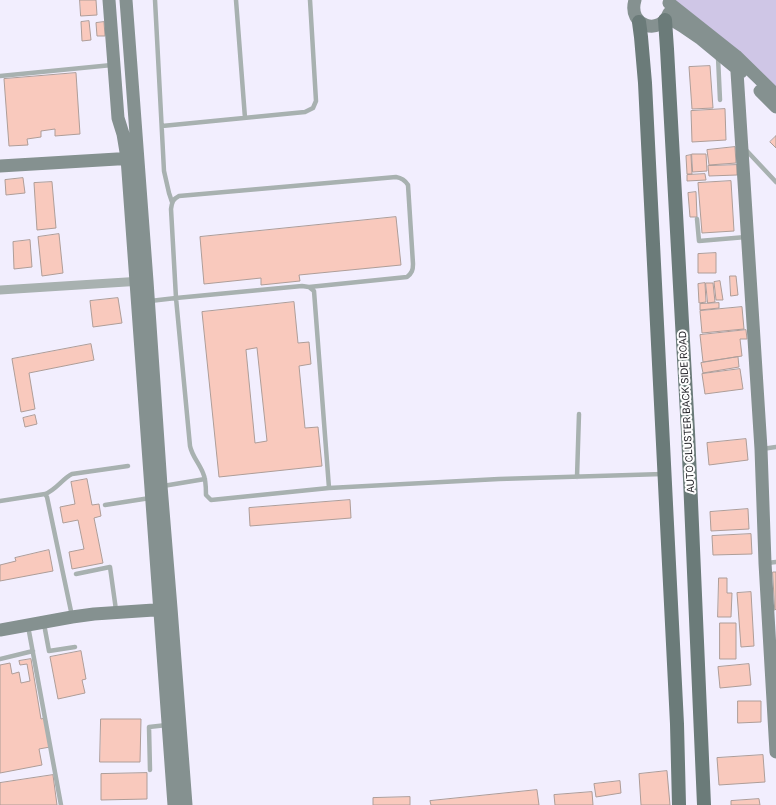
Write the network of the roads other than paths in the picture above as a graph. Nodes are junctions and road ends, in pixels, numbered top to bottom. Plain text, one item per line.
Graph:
1 (109, 0) edge
2 (117, 0) edge
3 (126, 0) edge
4 (155, 0) edge
5 (236, 0) edge
6 (310, 0) edge
7 (622, 0) edge
8 (668, 1) edge
9 (636, 11) edge
10 (666, 18) junction
11 (718, 53) junction
12 (736, 62) junction
13 (114, 64) junction
14 (0, 76) edge
15 (776, 95) edge
16 (720, 100) dead end
17 (776, 107) edge
18 (245, 118) junction
19 (162, 126) junction
20 (123, 134) junction
21 (742, 146) junction
22 (132, 158) junction
23 (0, 166) edge
24 (776, 182) edge
25 (172, 202) junction
26 (697, 219) dead end
27 (748, 237) junction
28 (141, 281) junction
29 (309, 287) junction
30 (0, 290) edge
31 (176, 298) junction
32 (148, 301) junction
33 (579, 414) dead end
34 (776, 447) edge
35 (761, 449) junction
36 (128, 466) dead end
37 (664, 474) junction
38 (577, 477) junction
39 (205, 479) junction
40 (161, 486) junction
41 (329, 488) junction
42 (45, 494) junction
43 (0, 501) edge
44 (156, 504) junction
45 (105, 505) dead end
46 (771, 562) edge
47 (76, 574) dead end
48 (165, 609) junction
49 (116, 612) junction
50 (72, 616) junction
51 (44, 622) junction
52 (28, 625) junction
53 (0, 630) edge
54 (75, 647) dead end
55 (33, 651) junction
56 (0, 659) edge
57 (773, 663) edge
58 (168, 725) junction
59 (775, 732) edge
60 (776, 752) edge
61 (150, 770) dead end
62 (61, 805) edge
63 (174, 805) edge
64 (186, 805) edge
65 (679, 805) edge
66 (704, 805) edge

1 - 13 main road
2 - 20 main road
3 - 22 main road
4 - 19 lane
5 - 18 lane
6 - 18 lane
7 - 9 main road
8 - 10 main road, AUTO CLUSTER BACK SIDE ROAD
8 - 12 main road
9 - 10 main road
9 - 37 main road
10 - 11 main road
10 - 66 main road, AUTO CLUSTER BACK SIDE ROAD
11 - 12 main road
11 - 16 lane
12 - 15 main road
12 - 17 main road
12 - 21 main road
13 - 14 lane
13 - 20 main road
18 - 19 lane
19 - 25 lane
20 - 22 main road
21 - 24 lane
21 - 27 main road
22 - 23 main road
22 - 28 main road
25 - 29 lane
25 - 31 lane
26 - 27 lane
27 - 35 main road
28 - 30 street
28 - 32 main road
28 - 44 main road
29 - 31 lane
29 - 41 lane
31 - 32 lane
31 - 39 lane
32 - 40 main road
33 - 38 lane
34 - 35 lane
35 - 46 main road
36 - 42 lane
37 - 38 lane
37 - 65 main road
38 - 41 lane
39 - 40 lane
39 - 41 lane
40 - 44 main road
42 - 43 lane
42 - 50 lane
44 - 45 lane
44 - 48 main road
46 - 57 main road
47 - 49 lane
48 - 49 main road
48 - 58 main road
48 - 64 main road
49 - 50 main road
50 - 51 main road
51 - 52 main road
51 - 54 lane
52 - 53 main road
52 - 55 lane
55 - 56 lane
55 - 62 lane
57 - 59 main road
58 - 61 lane
58 - 63 main road
59 - 60 main road

